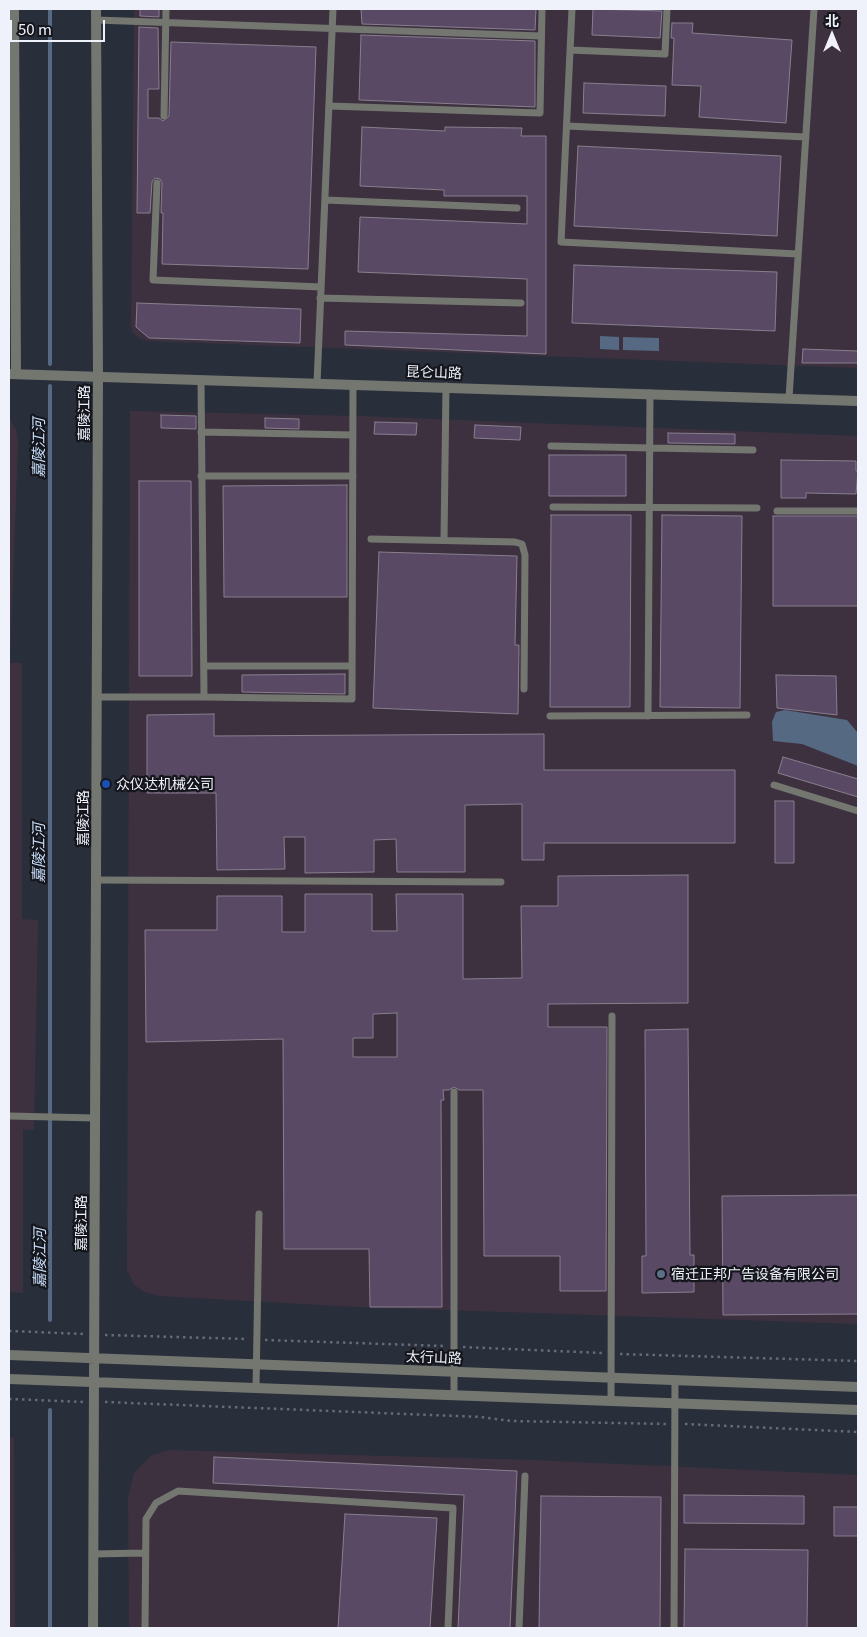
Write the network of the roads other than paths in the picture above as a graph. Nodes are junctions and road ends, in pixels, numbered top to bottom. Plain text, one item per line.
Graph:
1 (14, 9) edge
2 (96, 9) edge
3 (166, 9) edge
4 (332, 9) edge
5 (542, 9) edge
6 (572, 9) edge
7 (666, 9) edge
8 (814, 9) edge
9 (96, 20) junction
10 (165, 23) junction
11 (332, 29) junction
12 (541, 36) junction
13 (570, 50) junction
14 (328, 106) junction
15 (164, 116) dead end
16 (567, 126) junction
17 (806, 137) junction
18 (157, 183) dead end
19 (325, 200) junction
20 (518, 208) dead end
21 (798, 254) junction
22 (321, 287) junction
23 (320, 298) junction
24 (521, 304) dead end
25 (13, 374) edge
26 (98, 376) junction
27 (202, 379) junction
28 (317, 383) junction
29 (353, 384) junction
30 (446, 386) junction
31 (650, 393) junction
32 (789, 398) junction
33 (858, 401) edge
34 (202, 432) junction
35 (353, 435) junction
36 (551, 446) dead end
37 (650, 446) junction
38 (753, 450) dead end
39 (202, 476) junction
40 (353, 476) junction
41 (553, 507) dead end
42 (650, 508) junction
43 (757, 508) dead end
44 (777, 511) dead end
45 (858, 511) edge
46 (371, 539) dead end
47 (444, 540) junction
48 (204, 666) junction
49 (352, 666) junction
50 (524, 689) dead end
51 (97, 697) junction
52 (204, 697) junction
53 (747, 715) dead end
54 (550, 716) dead end
55 (648, 716) junction
56 (774, 785) dead end
57 (858, 810) edge
58 (96, 880) junction
59 (501, 882) dead end
60 (612, 1016) dead end
61 (454, 1092) dead end
62 (9, 1116) edge
63 (95, 1118) junction
64 (260, 1214) dead end
65 (9, 1355) edge
66 (94, 1358) junction
67 (256, 1364) junction
68 (454, 1371) junction
69 (611, 1378) junction
70 (9, 1379) edge
71 (675, 1380) junction
72 (94, 1383) junction
73 (858, 1387) edge
74 (256, 1388) junction
75 (454, 1396) junction
76 (611, 1402) junction
77 (675, 1404) junction
78 (858, 1410) edge
79 (525, 1476) dead end
80 (144, 1553) junction
81 (93, 1554) junction
82 (93, 1628) edge
83 (145, 1628) edge
84 (448, 1628) edge
85 (519, 1628) edge
86 (674, 1628) edge

1 - 25 street
2 - 9 street, 嘉陵江路
3 - 10 lane
4 - 11 lane
5 - 12 lane
6 - 13 lane
7 - 13 lane
8 - 17 lane
9 - 10 lane
9 - 26 street, 嘉陵江路
10 - 11 lane
10 - 15 lane
11 - 12 lane
11 - 14 lane
12 - 14 lane
13 - 16 lane
14 - 19 lane
16 - 17 lane
16 - 21 lane
17 - 21 lane
18 - 22 lane
19 - 20 lane
19 - 22 lane
21 - 32 lane
22 - 23 lane
23 - 24 lane
23 - 28 lane
25 - 26 street, 昆仑山路
26 - 27 street, 昆仑山路
26 - 51 street, 嘉陵江路
27 - 28 street, 昆仑山路
27 - 34 lane
28 - 29 street, 昆仑山路
29 - 30 street, 昆仑山路
29 - 35 lane
30 - 31 street, 昆仑山路
30 - 47 lane
31 - 32 street, 昆仑山路
31 - 37 lane
32 - 33 street, 昆仑山路
34 - 35 lane
34 - 39 lane
35 - 40 lane
36 - 37 lane
37 - 38 lane
37 - 42 lane
39 - 40 lane
39 - 48 lane
40 - 49 lane
41 - 42 lane
42 - 43 lane
42 - 55 lane
44 - 45 lane
46 - 47 lane
47 - 50 lane
48 - 49 lane
48 - 52 lane
49 - 52 lane
51 - 52 lane
51 - 58 street, 嘉陵江路
53 - 55 lane
54 - 55 lane
56 - 57 lane
58 - 59 lane
58 - 63 street, 嘉陵江路
60 - 69 lane
61 - 68 lane
62 - 63 lane
63 - 66 street, 嘉陵江路
64 - 67 lane
65 - 66 street, 太行山路
66 - 67 street, 太行山路
66 - 72 street, 嘉陵江路
67 - 68 street, 太行山路
67 - 74 lane
68 - 69 street, 太行山路
68 - 75 lane
69 - 71 street, 太行山路
69 - 76 lane
70 - 72 street
71 - 73 street, 太行山路
71 - 77 lane
72 - 74 street
72 - 81 street, 嘉陵江路
74 - 75 street
75 - 76 street
76 - 77 street
77 - 78 street
77 - 86 lane
79 - 85 lane
80 - 81 lane
80 - 83 lane
80 - 84 lane
81 - 82 street, 嘉陵江路

